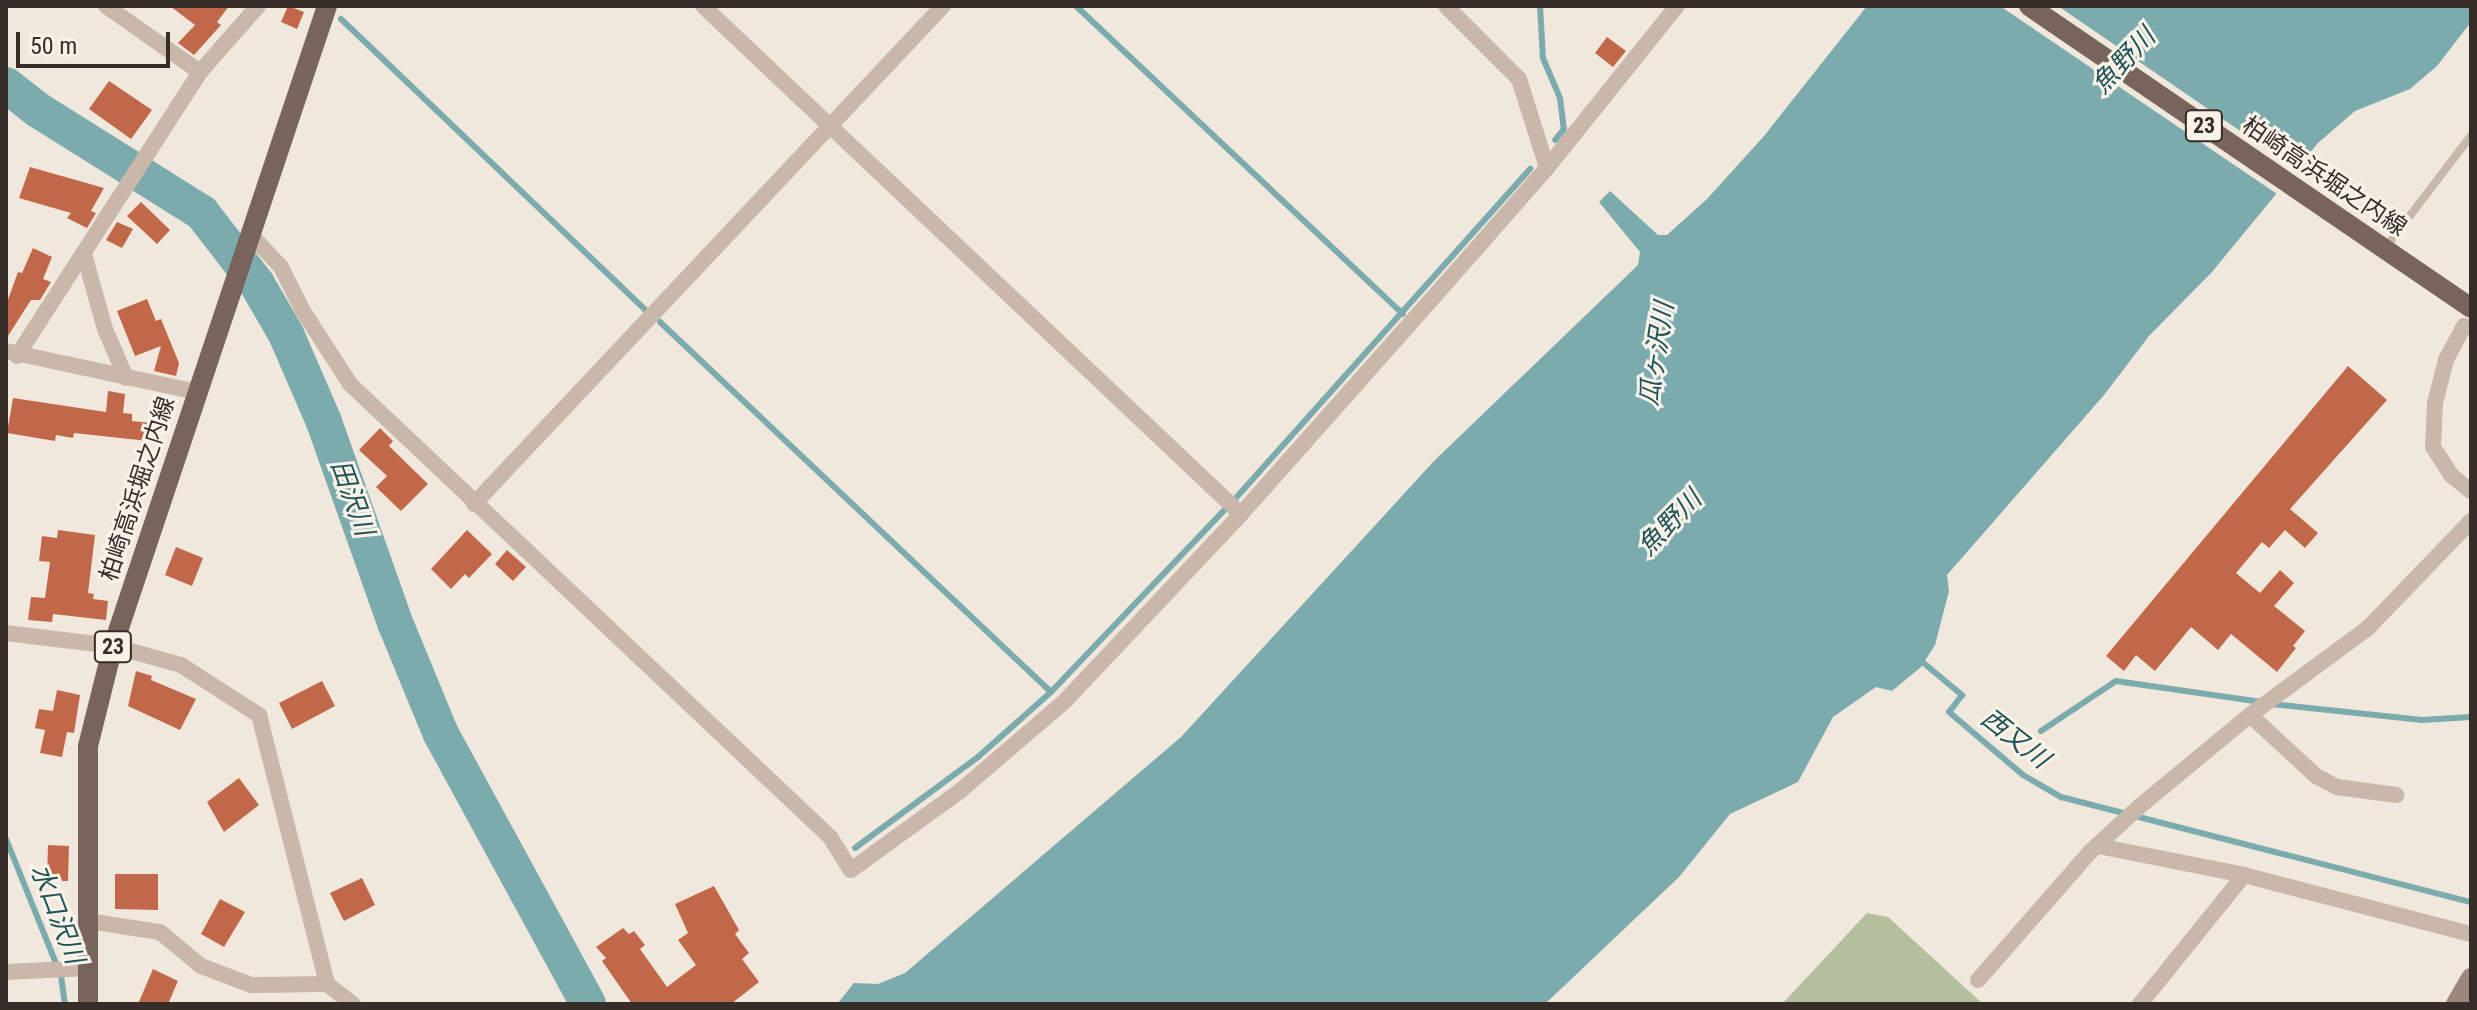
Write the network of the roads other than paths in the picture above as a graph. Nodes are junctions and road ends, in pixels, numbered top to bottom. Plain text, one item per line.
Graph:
1 (106, 6) edge
2 (258, 6) edge
3 (327, 6) edge
4 (703, 6) edge
5 (943, 6) edge
6 (1446, 6) edge
7 (1677, 6) edge
8 (2029, 6) edge
9 (200, 72) junction
10 (829, 126) junction
11 (2471, 136) edge
12 (1547, 168) junction
13 (249, 242) junction
14 (2381, 248) junction
15 (84, 254) junction
16 (2468, 317) edge
17 (11, 354) edge
18 (126, 378) junction
19 (198, 392) junction
20 (2471, 491) edge
21 (474, 504) junction
22 (1241, 514) junction
23 (2471, 521) edge
24 (6, 633) edge
25 (113, 646) junction
26 (2252, 713) junction
27 (2396, 795) dead end
28 (2102, 842) junction
29 (2244, 875) junction
30 (88, 921) junction
31 (2471, 934) edge
32 (88, 968) junction
33 (6, 972) edge
34 (2471, 978) edge
35 (1978, 980) dead end
36 (327, 984) junction
37 (88, 1004) edge
38 (353, 1004) edge
39 (2140, 1004) edge
40 (2456, 1004) edge

1 - 9 street
2 - 9 street
3 - 13 main road, 柏崎高浜堀之内線 / 23
4 - 10 street
5 - 10 street
6 - 12 street
7 - 12 street
8 - 14 main road, 柏崎高浜堀之内線 / 23
9 - 15 street
10 - 21 street
10 - 22 street
11 - 14 lane
12 - 22 street
13 - 19 main road, 柏崎高浜堀之内線 / 23
13 - 21 street
14 - 16 main road, 柏崎高浜堀之内線 / 23
15 - 17 street
15 - 18 street
16 - 20 street
17 - 18 street
18 - 19 street
19 - 25 main road, 柏崎高浜堀之内線 / 23
21 - 22 street
23 - 26 street
24 - 25 street
25 - 30 main road, 柏崎高浜堀之内線 / 23
25 - 36 street
26 - 27 street
26 - 28 street
28 - 29 street
28 - 35 street
29 - 31 street
29 - 39 street
30 - 32 main road, 柏崎高浜堀之内線 / 23
30 - 36 street
32 - 33 street
32 - 37 main road, 柏崎高浜堀之内線 / 23
34 - 40 main road
36 - 38 street

